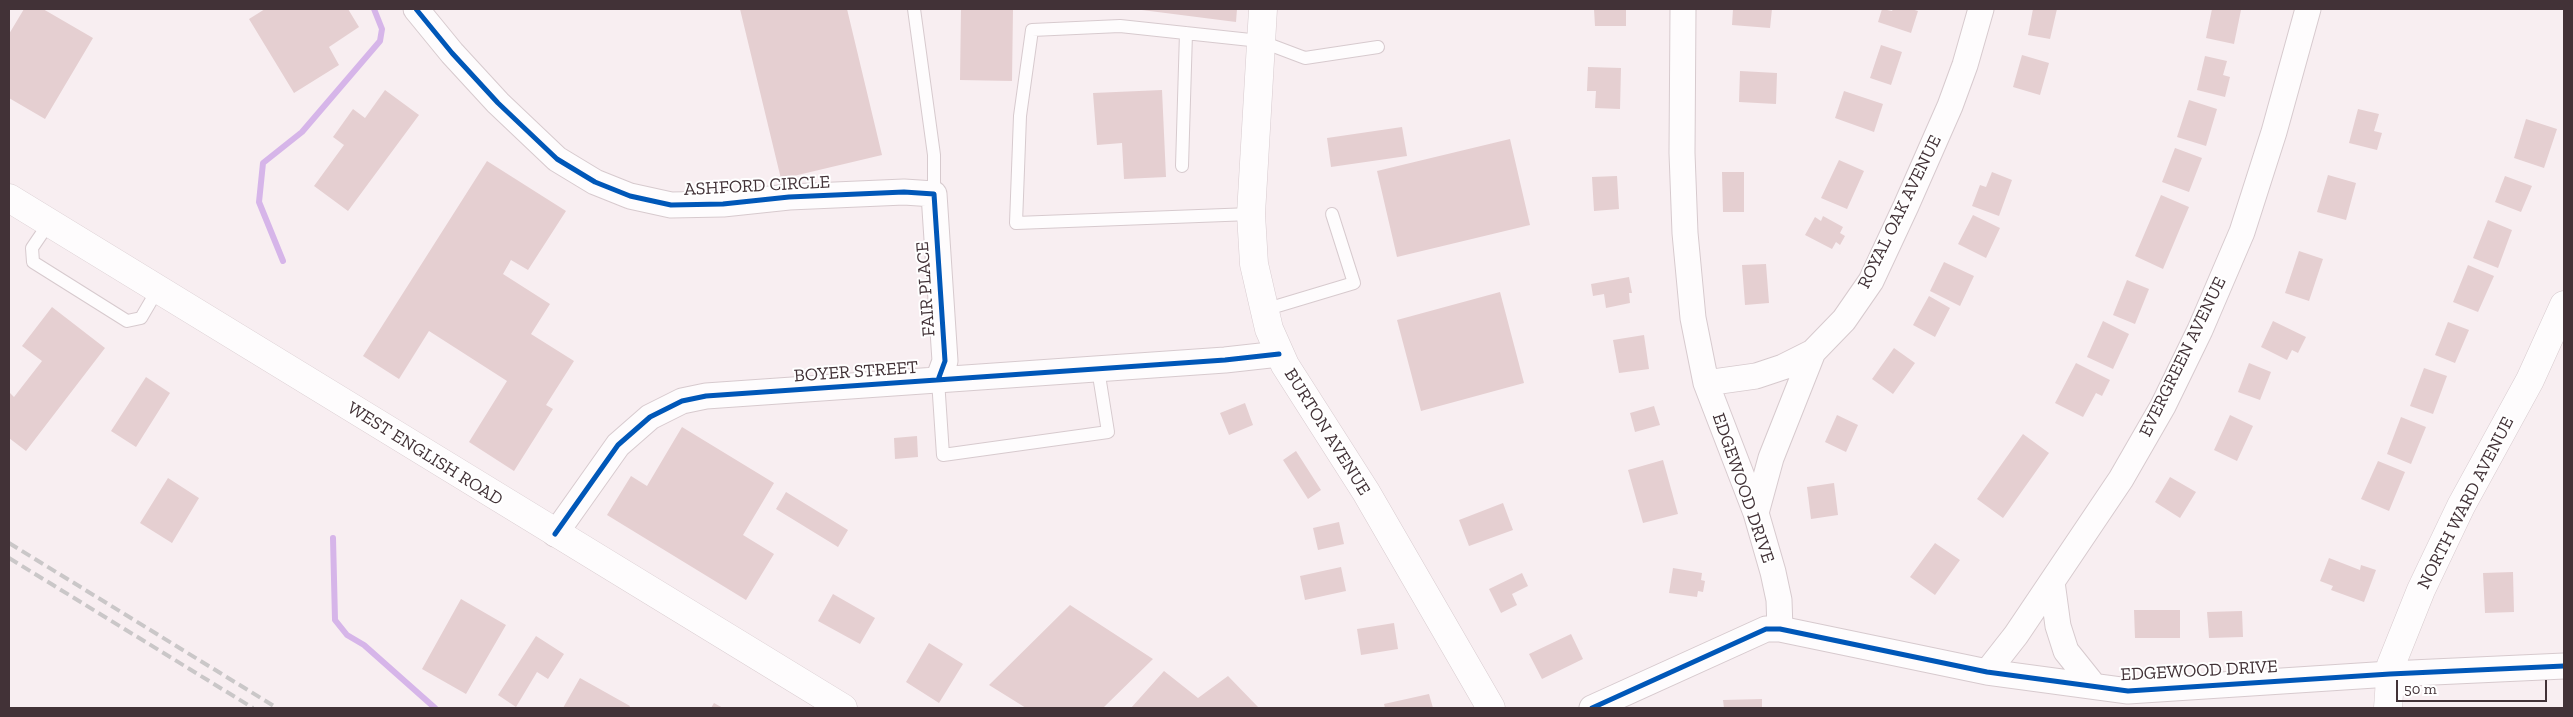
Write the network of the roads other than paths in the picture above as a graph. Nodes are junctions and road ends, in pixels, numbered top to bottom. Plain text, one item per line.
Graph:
1 (416, 9) edge
2 (914, 9) edge
3 (1263, 9) edge
4 (1683, 9) edge
5 (1981, 9) edge
6 (2308, 9) edge
7 (1186, 33) junction
8 (1260, 41) junction
9 (1378, 47) dead end
10 (1182, 166) dead end
11 (934, 194) junction
12 (9, 198) edge
13 (1251, 214) junction
14 (1332, 214) dead end
15 (49, 223) junction
16 (158, 289) junction
17 (2564, 305) edge
18 (1264, 310) junction
19 (1813, 352) junction
20 (1280, 354) junction
21 (1098, 369) junction
22 (938, 380) junction
23 (1706, 383) junction
24 (1756, 512) junction
25 (555, 534) junction
26 (2052, 582) junction
27 (1780, 629) junction
28 (2564, 666) edge
29 (1987, 672) junction
30 (2390, 674) junction
31 (2094, 686) junction
32 (843, 708) edge
33 (1490, 708) edge
34 (1592, 708) edge
35 (2388, 708) edge

1 - 11 street, ASHFORD CIRCLE
2 - 11 lane
3 - 8 street, BURTON AVENUE
4 - 23 street, EDGEWOOD DRIVE
5 - 19 street, ROYAL OAK AVENUE
6 - 26 street, EVERGREEN AVENUE
7 - 8 lane
7 - 10 lane
7 - 13 lane
8 - 9 lane
8 - 13 street, BURTON AVENUE
11 - 22 street, FAIR PLACE
12 - 15 street, WEST ENGLISH ROAD
13 - 18 street, BURTON AVENUE
14 - 18 lane
15 - 16 street, WEST ENGLISH ROAD
15 - 16 lane
16 - 25 street, WEST ENGLISH ROAD
17 - 30 street, NORTH WARD AVENUE
18 - 20 street, BURTON AVENUE
19 - 23 street, ROYAL OAK AVENUE
19 - 24 street
20 - 21 street, BOYER STREET
20 - 33 street, BURTON AVENUE
21 - 22 street, BOYER STREET
21 - 22 lane
22 - 25 street, BOYER STREET
23 - 24 street, EDGEWOOD DRIVE
24 - 27 street, EDGEWOOD DRIVE
25 - 32 street, WEST ENGLISH ROAD
26 - 29 street, EVERGREEN AVENUE
26 - 31 street
27 - 29 street, EDGEWOOD DRIVE
27 - 34 street
28 - 30 street, EDGEWOOD DRIVE
29 - 31 street, EDGEWOOD DRIVE
30 - 31 street, EDGEWOOD DRIVE
30 - 35 street, NORTH WARD AVENUE

